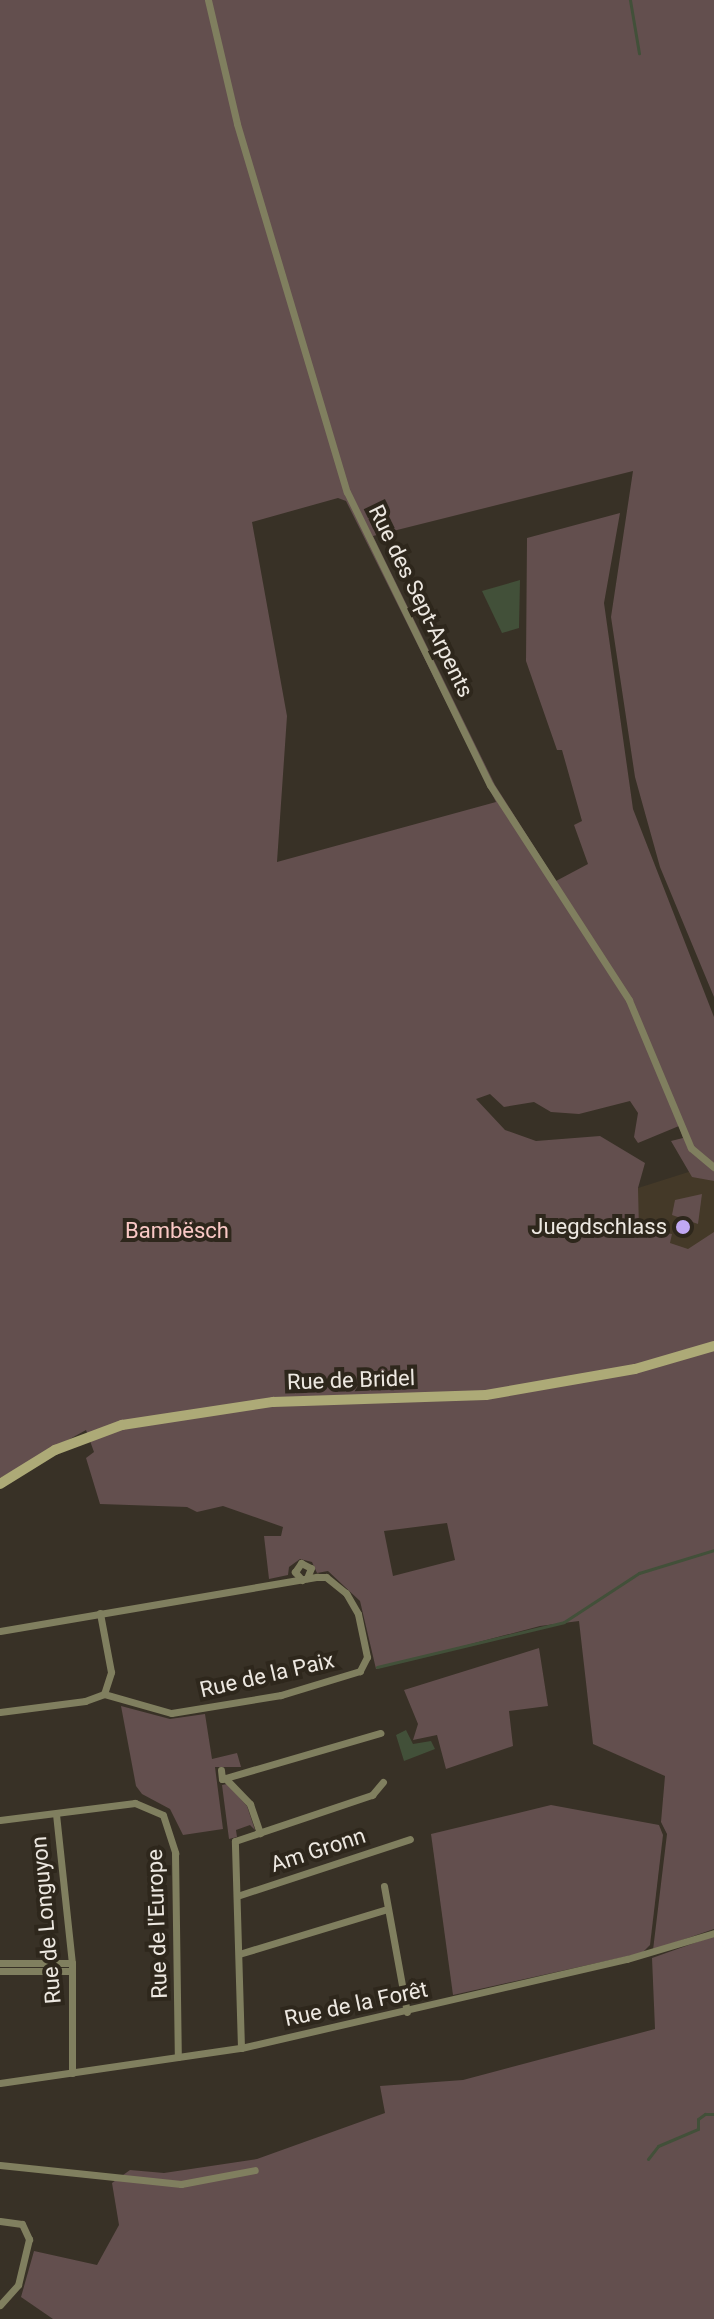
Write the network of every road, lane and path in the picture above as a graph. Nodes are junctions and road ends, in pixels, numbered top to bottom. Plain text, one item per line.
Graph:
1 (208, 0) edge
2 (714, 1167) edge
3 (714, 1346) edge
4 (0, 1484) edge
5 (100, 1613) junction
6 (0, 1631) edge
7 (104, 1694) junction
8 (0, 1712) edge
9 (380, 1733) dead end
10 (383, 1782) dead end
11 (56, 1814) junction
12 (0, 1820) edge
13 (260, 1833) junction
14 (410, 1839) dead end
15 (384, 1886) dead end
16 (237, 1896) junction
17 (384, 1910) junction
18 (714, 1933) edge
19 (239, 1954) junction
20 (0, 1963) edge
21 (72, 1967) junction
22 (0, 1971) edge
23 (407, 2012) junction
24 (241, 2048) junction
25 (178, 2057) junction
26 (72, 2073) junction
27 (0, 2083) edge
28 (0, 2165) edge
29 (255, 2170) dead end
30 (0, 2221) edge
31 (0, 2305) edge

1 - 2 street, Rue des Sept-Arpents
3 - 4 main road, Rue de Bridel
5 - 6 street, Rue de la Paix
5 - 7 street
5 - 7 street, Rue de la Paix
7 - 8 street
9 - 13 street, Am Gronn
10 - 13 street, Am Gronn
11 - 12 street, Rue de l'Europe
11 - 21 street, Rue de Longuyon
11 - 25 street, Rue de l'Europe
13 - 16 street, Am Gronn
14 - 16 street, Am Gronn
15 - 17 street
16 - 19 street, Am Gronn
17 - 19 street
17 - 23 street
18 - 23 street, Rue de la Forêt
19 - 24 street, Am Gronn
20 - 21 street
21 - 22 street
21 - 26 street, Rue de Longuyon
23 - 24 street, Rue de la Forêt
24 - 25 street, Rue de la Forêt
25 - 26 street, Rue de la Forêt
26 - 27 street, Rue de la Forêt
28 - 29 street
30 - 31 street

